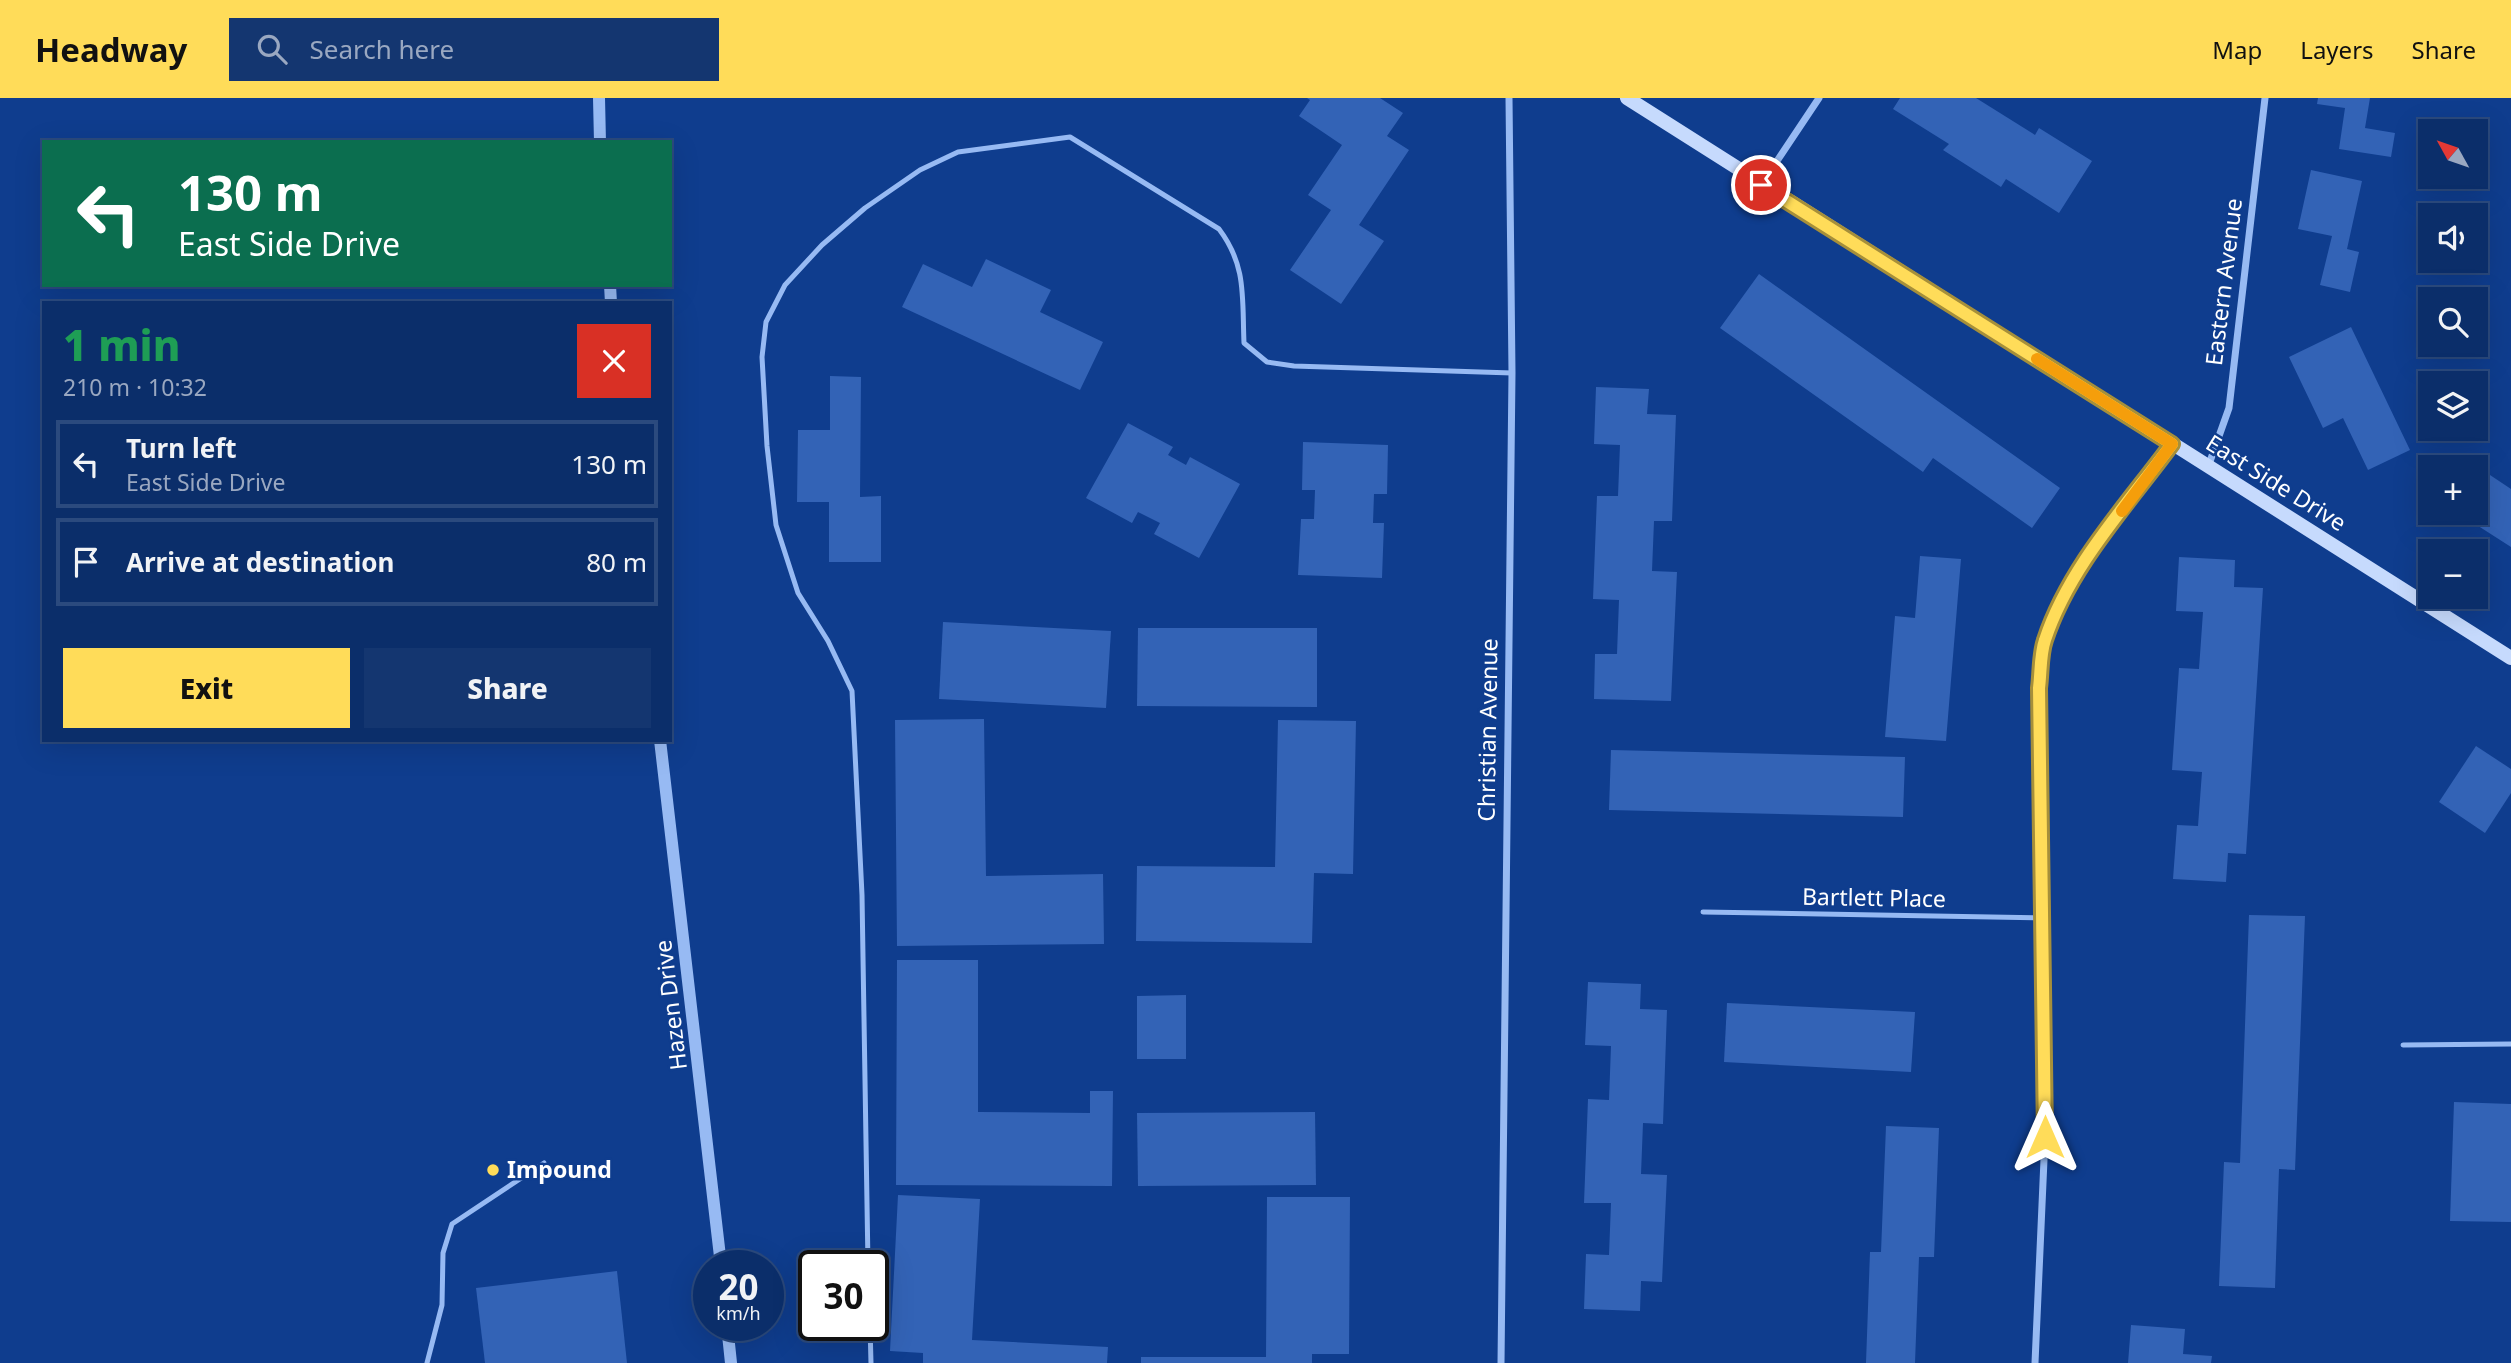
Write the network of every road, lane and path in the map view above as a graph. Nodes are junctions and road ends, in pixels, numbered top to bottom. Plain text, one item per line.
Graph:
1 (599, 98) edge
2 (1509, 98) edge
3 (1627, 98) edge
4 (1819, 98) edge
5 (2264, 98) edge
6 (600, 140) edge
7 (1761, 185) junction
8 (1512, 373) junction
9 (2172, 444) junction
10 (2208, 468) junction
11 (2511, 657) edge
12 (660, 742) edge
13 (1703, 912) dead end
14 (2044, 918) junction
15 (2511, 1044) edge
16 (2403, 1045) dead end
17 (544, 1163) dead end
18 (719, 1250) edge
19 (868, 1250) edge
20 (729, 1341) edge
21 (870, 1341) edge
22 (427, 1363) edge
23 (731, 1363) edge
24 (870, 1363) edge
25 (1501, 1363) edge
26 (2035, 1363) edge

1 - 6 street
2 - 8 street, Christian Avenue
3 - 7 main road, East Side Drive
4 - 7 street
5 - 10 street, Eastern Avenue
7 - 9 main road, East Side Drive
8 - 19 lane
8 - 25 street, Christian Avenue
9 - 10 main road, East Side Drive
9 - 14 street
10 - 11 main road, East Side Drive
12 - 18 street, Hazen Drive
13 - 14 lane, Bartlett Place
14 - 26 street
15 - 16 lane
17 - 22 lane
20 - 23 street
21 - 24 lane

